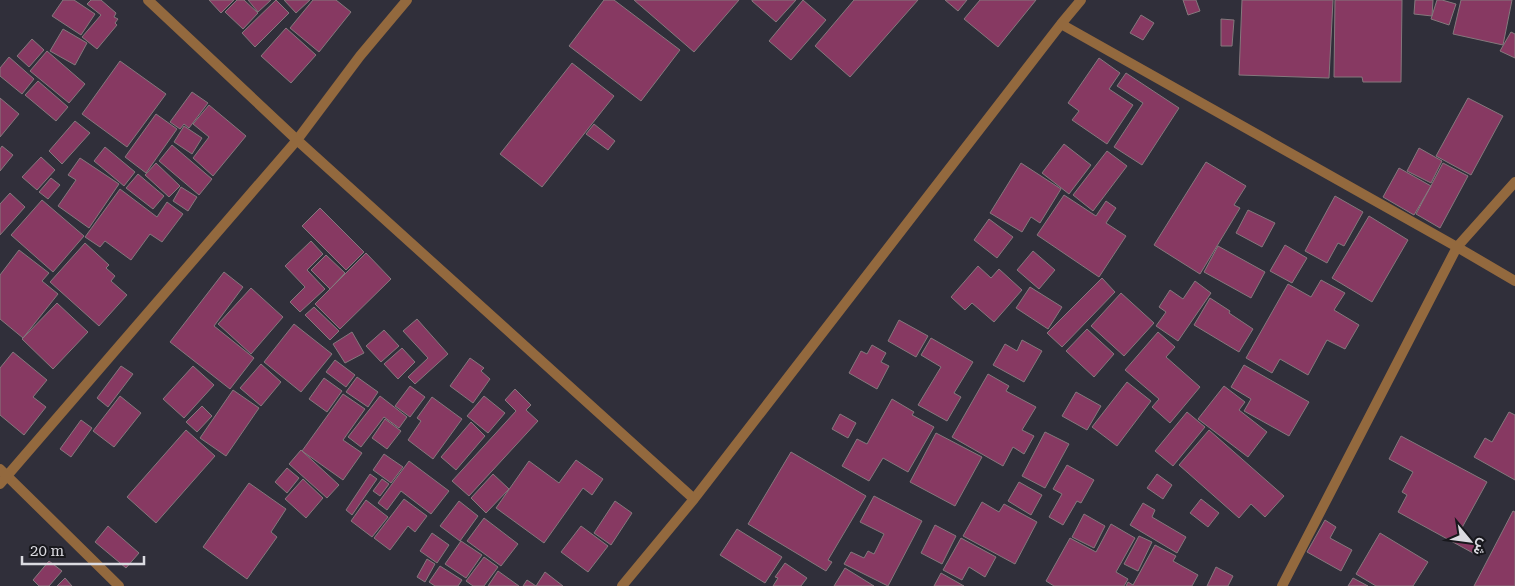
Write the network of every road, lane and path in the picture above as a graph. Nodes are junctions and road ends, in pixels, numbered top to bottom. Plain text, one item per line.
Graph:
1 (148, 0) edge
2 (407, 0) edge
3 (1081, 0) edge
4 (1061, 24) junction
5 (297, 140) junction
6 (1515, 182) edge
7 (1457, 246) junction
8 (1515, 281) edge
9 (4, 472) edge
10 (0, 484) edge
11 (694, 499) junction
12 (119, 586) edge
13 (622, 586) edge
14 (1282, 586) edge

1 - 5 street
2 - 5 street
3 - 4 street
4 - 7 street
4 - 11 street
5 - 9 street
5 - 11 street
6 - 7 street
7 - 8 street
7 - 14 street
9 - 10 street
9 - 12 street
11 - 13 street

